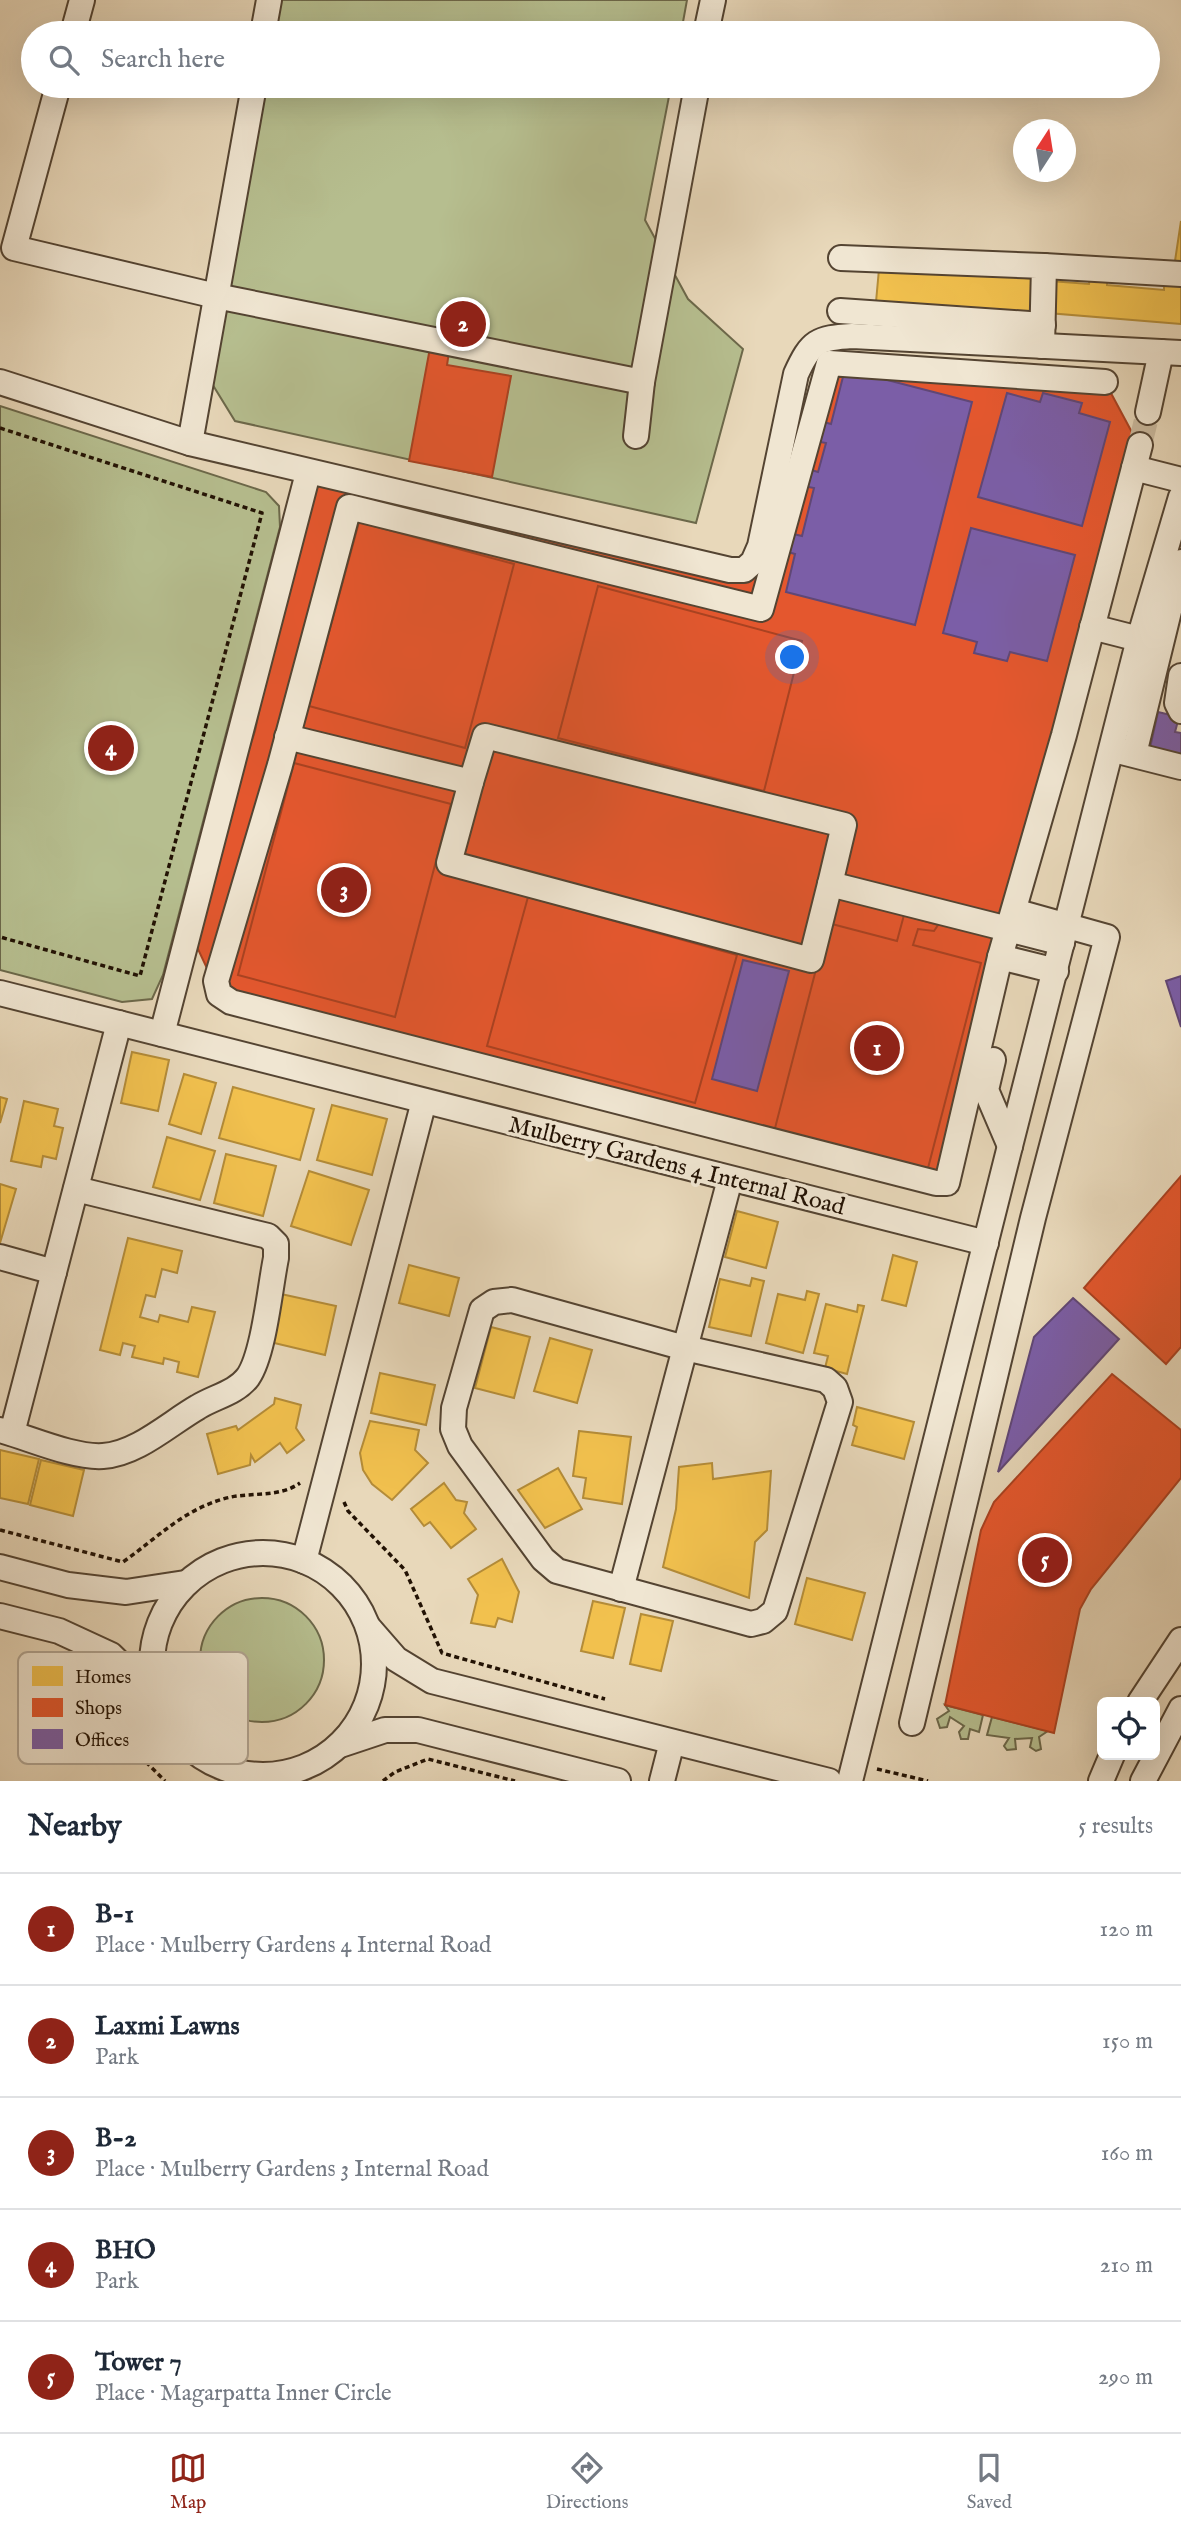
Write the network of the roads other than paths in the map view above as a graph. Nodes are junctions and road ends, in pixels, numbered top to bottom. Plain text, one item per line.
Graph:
1 (82, 0) edge
2 (269, 0) edge
3 (713, 0) edge
4 (76, 21) edge
5 (265, 21) edge
6 (709, 21) edge
7 (55, 98) edge
8 (252, 98) edge
9 (695, 98) edge
10 (841, 258) dead end
11 (1044, 266) junction
12 (1181, 274) edge
13 (216, 296) junction
14 (840, 311) dead end
15 (1043, 335) junction
16 (1171, 353) edge
17 (0, 382) edge
18 (642, 382) junction
19 (1105, 382) dead end
20 (1148, 412) tunnel mouth
21 (635, 436) dead end
22 (190, 443) junction
23 (308, 473) junction
24 (1181, 480) edge
25 (1181, 497) edge
26 (1181, 562) edge
27 (1092, 627) junction
28 (1139, 639) junction
29 (1181, 676) edge
30 (1181, 711) edge
31 (287, 737) junction
32 (1122, 752) junction
33 (1181, 767) edge
34 (471, 782) junction
35 (830, 884) junction
36 (1011, 920) junction
37 (1064, 935) junction
38 (1000, 957) junction
39 (1056, 971) junction
40 (1011, 980) dead end
41 (0, 993) edge
42 (119, 1023) junction
43 (162, 1034) junction
44 (414, 1098) junction
45 (1010, 1146) junction
46 (730, 1179) junction
47 (76, 1189) junction
48 (986, 1243) junction
49 (0, 1257) edge
50 (54, 1272) junction
51 (685, 1348) junction
52 (6, 1431) edge
53 (304, 1561) junction
54 (0, 1567) edge
55 (185, 1583) junction
56 (621, 1589) junction
57 (0, 1616) edge
58 (369, 1628) junction
59 (1181, 1640) edge
60 (104, 1652) edge
61 (153, 1652) edge
62 (1143, 1697) edge
63 (1181, 1709) edge
64 (912, 1723) dead end
65 (672, 1742) junction
66 (340, 1745) junction
67 (1110, 1760) edge
68 (213, 1764) edge
69 (853, 1772) edge
70 (235, 1777) edge
71 (618, 1781) edge
72 (662, 1781) edge
73 (829, 1781) edge
74 (1101, 1781) edge
75 (1143, 1781) edge

1 - 4 street
2 - 5 street
3 - 6 street
7 - 13 street
8 - 13 street
9 - 18 street
10 - 11 street
11 - 12 street
11 - 15 street
13 - 18 street
13 - 22 street
14 - 15 street
15 - 16 street
15 - 23 street
16 - 20 street
17 - 22 street
18 - 21 street
19 - 31 street
22 - 23 street
23 - 43 street
24 - 27 street
25 - 28 street
26 - 32 street
27 - 28 street
27 - 36 street
28 - 32 street
29 - 30 street
31 - 34 street
31 - 38 street
32 - 33 street
32 - 37 street
34 - 35 street
34 - 35 street
35 - 36 street
36 - 37 street
36 - 38 street
37 - 39 street
37 - 64 street
38 - 39 street
39 - 45 street
40 - 45 street
41 - 42 street, Mulberry Gardens 4 Internal Road
42 - 43 street, Mulberry Gardens 4 Internal Road
42 - 47 street
43 - 44 street, Mulberry Gardens 4 Internal Road
44 - 46 street, Mulberry Gardens 4 Internal Road
44 - 53 street
45 - 48 street
46 - 48 street, Mulberry Gardens 4 Internal Road
46 - 51 street
47 - 50 street
47 - 52 street
48 - 69 street
49 - 50 street
50 - 52 street
51 - 56 street
51 - 56 street
51 - 56 street
53 - 55 street
53 - 58 street
54 - 55 street
55 - 61 street
57 - 60 street
58 - 65 street
58 - 66 street
59 - 62 street
63 - 75 street
65 - 72 street
65 - 73 street
66 - 70 street
66 - 71 street
67 - 74 street
68 - 70 street

